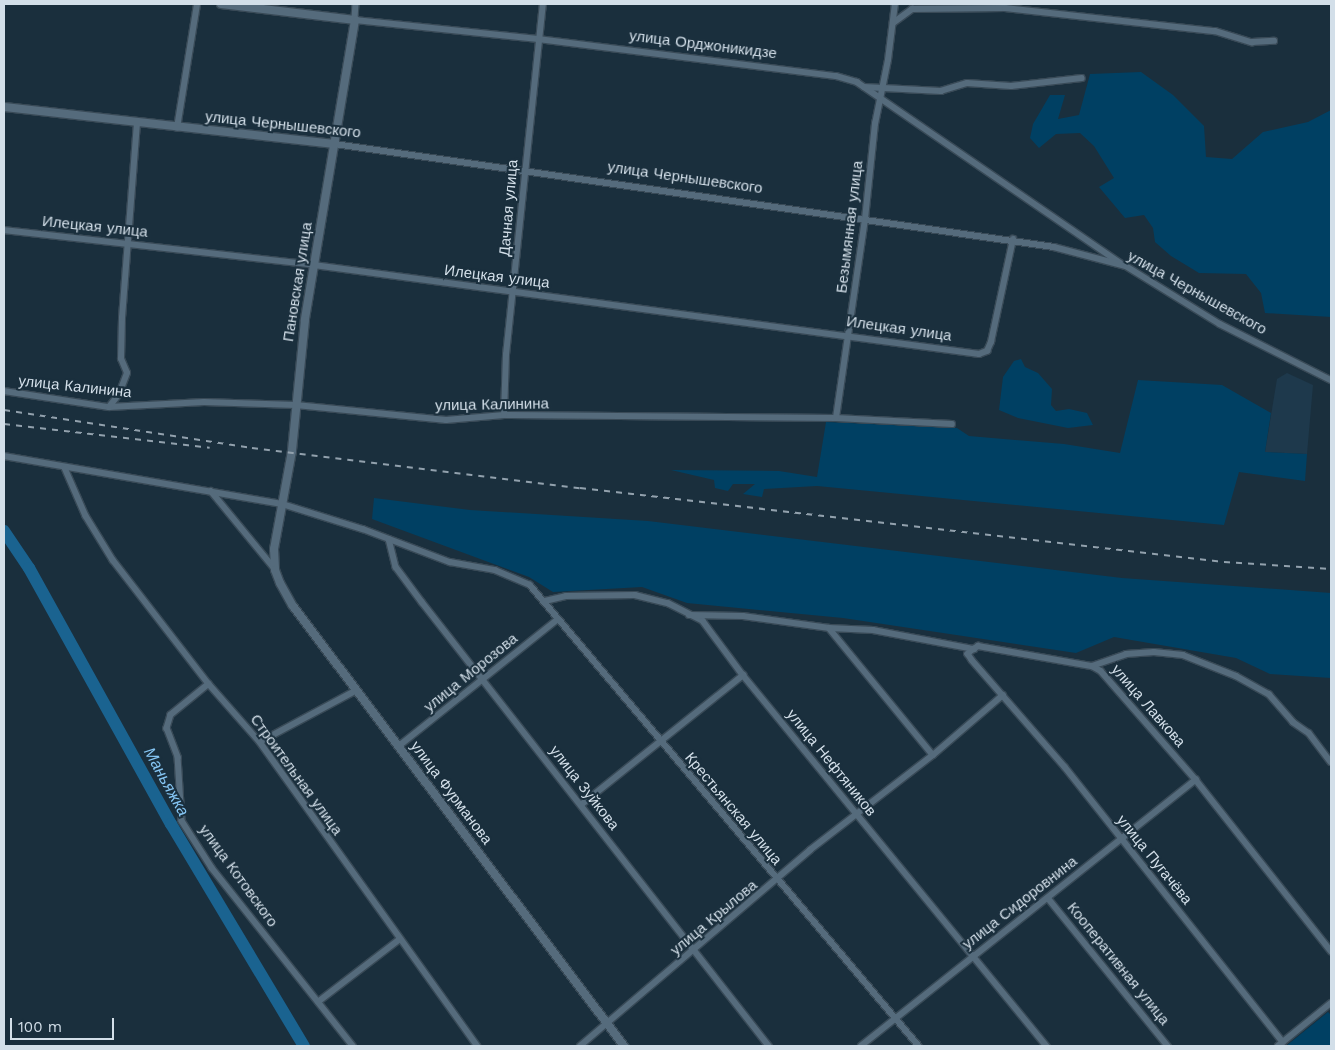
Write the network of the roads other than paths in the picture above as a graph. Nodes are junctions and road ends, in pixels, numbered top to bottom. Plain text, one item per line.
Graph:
1 (198, 4) edge
2 (221, 4) edge
3 (356, 4) edge
4 (543, 4) edge
5 (895, 4) edge
6 (355, 20) junction
7 (893, 23) junction
8 (538, 38) junction
9 (1274, 40) dead end
10 (1082, 78) dead end
11 (863, 87) junction
12 (882, 89) junction
13 (881, 100) junction
14 (4, 107) edge
15 (137, 123) junction
16 (177, 128) junction
17 (335, 144) junction
18 (525, 169) junction
19 (865, 219) junction
20 (4, 230) edge
21 (1013, 239) junction
22 (126, 242) junction
23 (314, 264) junction
24 (1126, 266) junction
25 (515, 292) junction
26 (848, 334) junction
27 (1331, 380) edge
28 (4, 391) edge
29 (296, 405) junction
30 (109, 407) junction
31 (504, 415) junction
32 (836, 418) junction
33 (952, 424) dead end
34 (4, 456) edge
35 (65, 468) junction
36 (211, 492) junction
37 (282, 504) junction
38 (389, 539) junction
39 (274, 549) joint
40 (275, 570) junction
41 (544, 602) junction
42 (689, 615) junction
43 (558, 618) junction
44 (829, 628) junction
45 (974, 649) junction
46 (1092, 666) junction
47 (743, 675) junction
48 (484, 680) junction
49 (209, 684) junction
50 (357, 690) junction
51 (1003, 695) junction
52 (260, 742) junction
53 (660, 742) junction
54 (399, 746) junction
55 (933, 755) junction
56 (1331, 762) edge
57 (1196, 780) junction
58 (581, 805) junction
59 (856, 814) junction
60 (1120, 839) junction
61 (777, 881) junction
62 (1048, 898) junction
63 (400, 939) junction
64 (695, 951) junction
65 (1331, 951) edge
66 (973, 954) junction
67 (318, 1002) junction
68 (1331, 1003) edge
69 (895, 1018) junction
70 (607, 1024) junction
71 (1284, 1042) junction
72 (352, 1046) edge
73 (478, 1046) edge
74 (580, 1046) edge
75 (624, 1046) edge
76 (770, 1046) edge
77 (860, 1046) edge
78 (919, 1046) edge
79 (1048, 1046) edge
80 (1168, 1046) edge
81 (1278, 1046) edge

1 - 16 street
2 - 6 main road, улица Орджоникидзе
3 - 6 street
4 - 8 street, Дачная улица
5 - 7 street, Безымянная улица
6 - 8 street, улица Орджоникидзе
6 - 17 main road, Пановская улица
7 - 9 street
7 - 12 street, Безымянная улица
8 - 11 street, улица Орджоникидзе
8 - 18 street, Дачная улица
10 - 12 street
11 - 12 street
11 - 13 street, улица Орджоникидзе
12 - 13 street, Безымянная улица
13 - 19 street, Безымянная улица
13 - 24 street, улица Орджоникидзе
14 - 15 main road, улица Чернышевского
15 - 16 main road, улица Чернышевского
15 - 22 street
16 - 17 main road, улица Чернышевского
17 - 18 street, улица Чернышевского
17 - 23 main road, Пановская улица
18 - 19 street, улица Чернышевского
18 - 25 street, Дачная улица
19 - 21 street, улица Чернышевского
19 - 26 street, Безымянная улица
20 - 22 street, Илецкая улица
21 - 24 street, улица Чернышевского
21 - 26 street, Илецкая улица
22 - 23 street, Илецкая улица
22 - 30 street
23 - 25 street, Илецкая улица
23 - 29 main road, Пановская улица
24 - 27 street, улица Чернышевского
25 - 26 street, Илецкая улица
25 - 31 street, Дачная улица
26 - 32 street, Безымянная улица
28 - 30 street, улица Калинина
29 - 30 street, улица Калинина
29 - 31 street, улица Калинина
29 - 37 main road, Пановская улица
31 - 32 street, улица Калинина
32 - 33 street, улица Калинина
34 - 35 street
35 - 36 street
35 - 49 street, Строительная улица
36 - 37 street
36 - 40 street
37 - 38 street
37 - 39 main road, Пановская улица
38 - 41 street, Крестьянская улица
38 - 48 street, улица Зуйкова
39 - 40 main road, улица Фурманова
40 - 50 main road, улица Фурманова
41 - 42 street, улица Нефтяников
41 - 43 street, Крестьянская улица
42 - 44 street, улица Лавкова
42 - 47 street, улица Нефтяников
43 - 48 street, улица Морозова
43 - 53 street, Крестьянская улица
44 - 45 street, улица Лавкова
44 - 55 street
45 - 46 street, улица Лавкова
45 - 51 street, улица Пугачёва
46 - 56 street
46 - 57 street, улица Лавкова
47 - 53 street
47 - 59 street, улица Нефтяников
48 - 54 street, улица Морозова
48 - 58 street, улица Зуйкова
49 - 52 street, Строительная улица
49 - 67 street, улица Котовского
50 - 52 street
50 - 54 main road, улица Фурманова
51 - 55 street, улица Крылова
51 - 60 street, улица Пугачёва
52 - 63 street, Строительная улица
53 - 58 street
53 - 61 street, Крестьянская улица
54 - 70 main road, улица Фурманова
55 - 59 street, улица Крылова
57 - 60 street, улица Сидоровнина
57 - 65 street, улица Лавкова
58 - 64 street, улица Зуйкова
59 - 61 street, улица Крылова
59 - 66 street, улица Нефтяников
60 - 62 street, улица Сидоровнина
60 - 71 street, улица Пугачёва
61 - 64 street, улица Крылова
61 - 69 street, Крестьянская улица
62 - 66 street, улица Сидоровнина
62 - 80 street, Кооперативная улица
63 - 67 street
63 - 73 street, Строительная улица
64 - 70 street, улица Крылова
64 - 76 street, улица Зуйкова
66 - 69 street, улица Сидоровнина
66 - 79 street, улица Нефтяников
67 - 72 street, улица Котовского
68 - 71 street
69 - 77 street, улица Сидоровнина
69 - 78 street, Крестьянская улица
70 - 74 street, улица Крылова
70 - 75 main road, улица Фурманова
71 - 81 street

